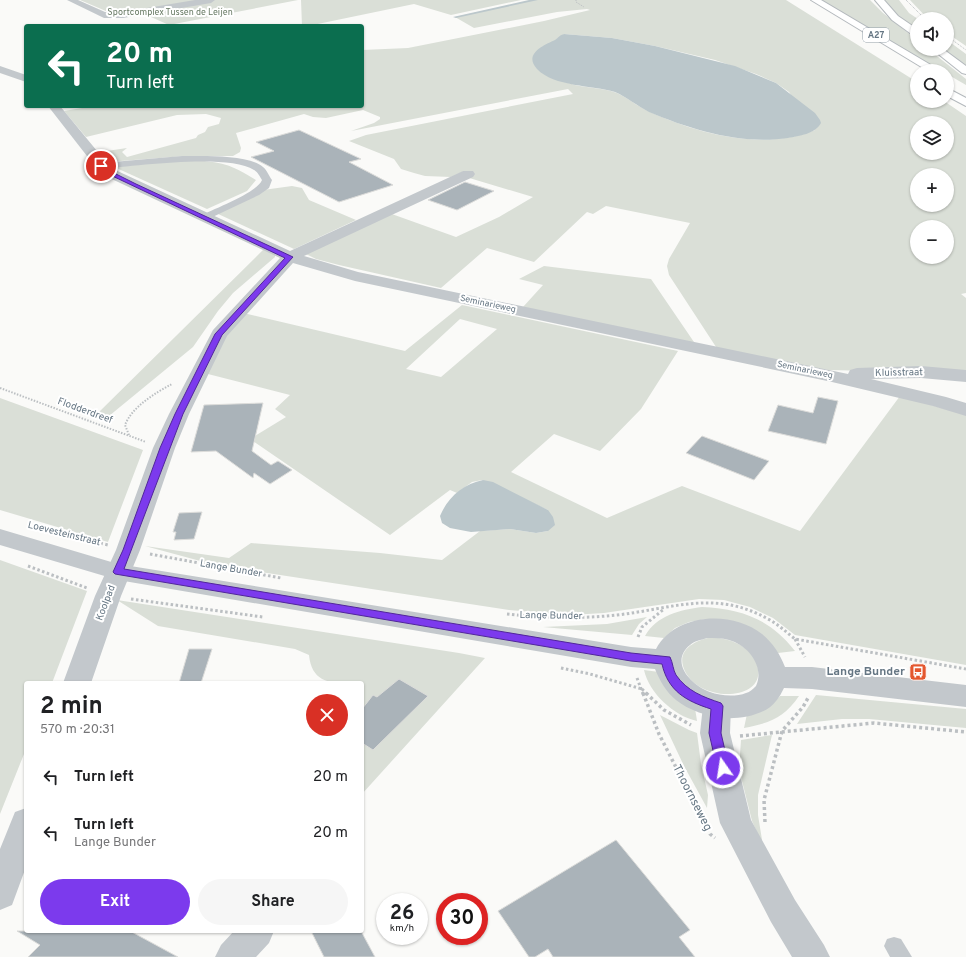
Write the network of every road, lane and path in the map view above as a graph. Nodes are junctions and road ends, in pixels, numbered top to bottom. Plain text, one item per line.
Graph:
1 (71, 0) edge
2 (211, 0) edge
3 (576, 0) edge
4 (815, 0) edge
5 (879, 0) edge
6 (906, 0) edge
7 (804, 4) dead end
8 (584, 7) dead end
9 (918, 12) edge
10 (910, 29) edge
11 (954, 41) edge
12 (966, 50) edge
13 (946, 56) edge
14 (904, 64) dead end
15 (924, 64) edge
16 (0, 68) edge
17 (966, 71) edge
18 (24, 78) edge
19 (954, 95) edge
20 (966, 103) edge
21 (56, 108) edge
22 (101, 166) junction
23 (468, 174) dead end
24 (204, 218) junction
25 (290, 257) junction
26 (202, 367) junction
27 (832, 376) junction
28 (966, 376) edge
29 (0, 388) edge
30 (966, 410) edge
31 (129, 435) junction
32 (164, 448) junction
33 (43, 529) dead end
34 (0, 537) edge
35 (123, 561) junction
36 (22, 564) dead end
37 (285, 578) dead end
38 (108, 596) junction
39 (502, 614) dead end
40 (666, 660) junction
41 (966, 669) edge
42 (773, 677) junction
43 (78, 681) edge
44 (642, 689) dead end
45 (966, 696) edge
46 (717, 706) junction
47 (966, 732) edge
48 (765, 824) dead end
49 (24, 828) edge
50 (716, 839) dead end
51 (0, 894) edge
52 (255, 933) edge
53 (233, 957) edge
54 (812, 957) edge

1 - 2 street
3 - 8 path
4 - 15 highway, A27
5 - 10 highway, A27
6 - 9 path
7 - 14 highway, A27
11 - 12 path
13 - 17 highway
16 - 18 street
19 - 20 highway
21 - 22 street, Seminarieweg
22 - 24 street, Seminarieweg
22 - 24 street
23 - 25 street
24 - 25 street, Seminarieweg
25 - 26 street, Koolpad
25 - 27 street, Seminarieweg
26 - 31 path
26 - 32 street, Koolpad
27 - 28 street, Kluisstraat
27 - 30 street, Seminarieweg
29 - 31 path, Flodderdreef
31 - 32 path, Flodderdreef
32 - 35 street, Koolpad
33 - 35 path, Loevesteinstraat
34 - 35 street, Loevesteinstraat
35 - 37 path, Lange Bunder
35 - 38 street, Koolpad
35 - 40 street, Lange Bunder
36 - 38 path
38 - 43 street, Koolpad
39 - 41 path, Lange Bunder
40 - 42 street
40 - 46 street
42 - 45 street
42 - 46 street
44 - 50 path, Thoornseweg
46 - 54 street
47 - 48 path
49 - 51 street
52 - 53 street

